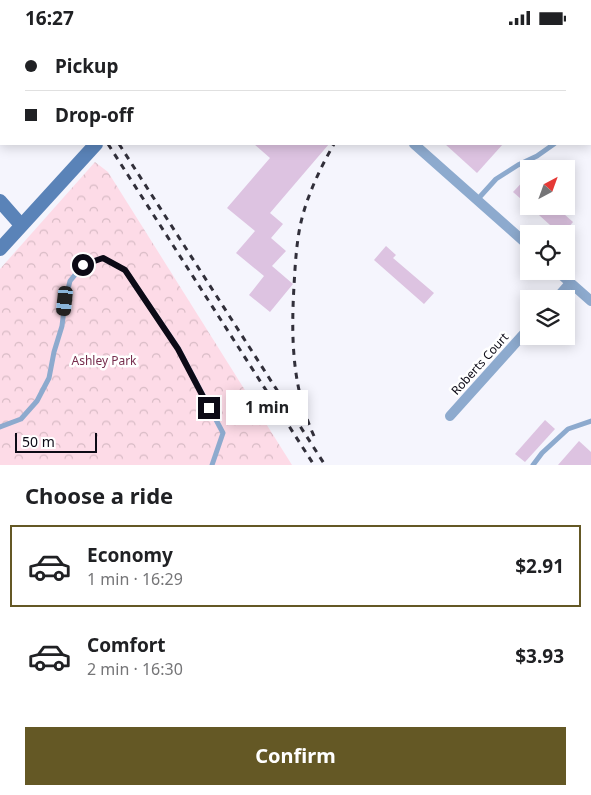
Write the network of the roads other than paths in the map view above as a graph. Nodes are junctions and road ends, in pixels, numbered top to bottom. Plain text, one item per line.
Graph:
1 (95, 145) edge
2 (415, 145) edge
3 (553, 145) edge
4 (477, 200) junction
5 (0, 201) edge
6 (21, 225) junction
7 (520, 238) edge
8 (0, 249) edge
9 (567, 280) edge
10 (570, 283) junction
11 (564, 290) edge
12 (591, 301) edge
13 (520, 339) edge
14 (450, 416) dead end
15 (591, 421) edge
16 (0, 427) edge
17 (212, 465) edge
18 (533, 465) edge

1 - 6 main road
2 - 4 street
3 - 4 lane
4 - 7 street
5 - 6 main road
6 - 8 main road
9 - 10 street
10 - 11 street
10 - 12 street
13 - 14 street, Roberts Court
15 - 18 lane
16 - 17 lane

